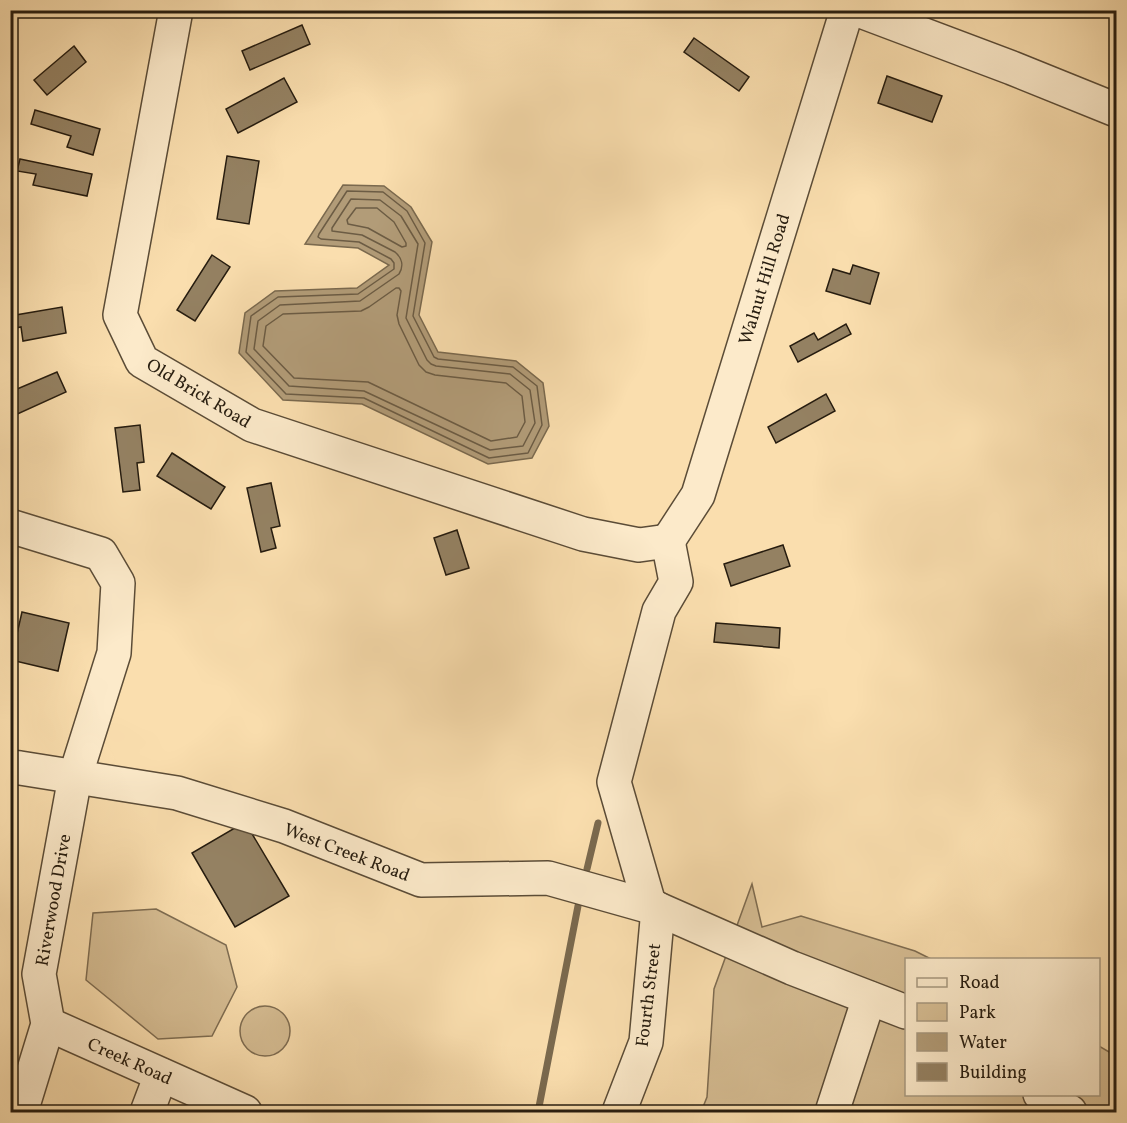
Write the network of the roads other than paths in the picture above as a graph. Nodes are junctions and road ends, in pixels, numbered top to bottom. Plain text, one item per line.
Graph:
1 (176, 10) edge
2 (847, 10) edge
3 (858, 10) edge
4 (1116, 110) edge
5 (10, 526) edge
6 (668, 541) junction
7 (10, 767) edge
8 (75, 777) junction
9 (654, 908) junction
10 (869, 998) junction
11 (905, 1012) edge
12 (48, 1024) junction
13 (161, 1075) junction
14 (1042, 1096) edge
15 (21, 1113) edge
16 (147, 1113) edge
17 (245, 1113) edge
18 (620, 1113) edge
19 (832, 1113) edge
20 (1070, 1113) edge

1 - 6 street, Old Brick Road
2 - 6 street, Walnut Hill Road
3 - 4 street
5 - 8 street, Riverwood Drive
6 - 9 street
7 - 8 street, West Creek Road
8 - 9 street, West Creek Road
8 - 12 street, Riverwood Drive
9 - 10 street, West Creek Road
9 - 18 street, Fourth Street
10 - 11 street, West Creek Road
10 - 19 street
12 - 13 street, Creek Road
12 - 15 street
13 - 16 street
13 - 17 street, Creek Road
14 - 20 street

